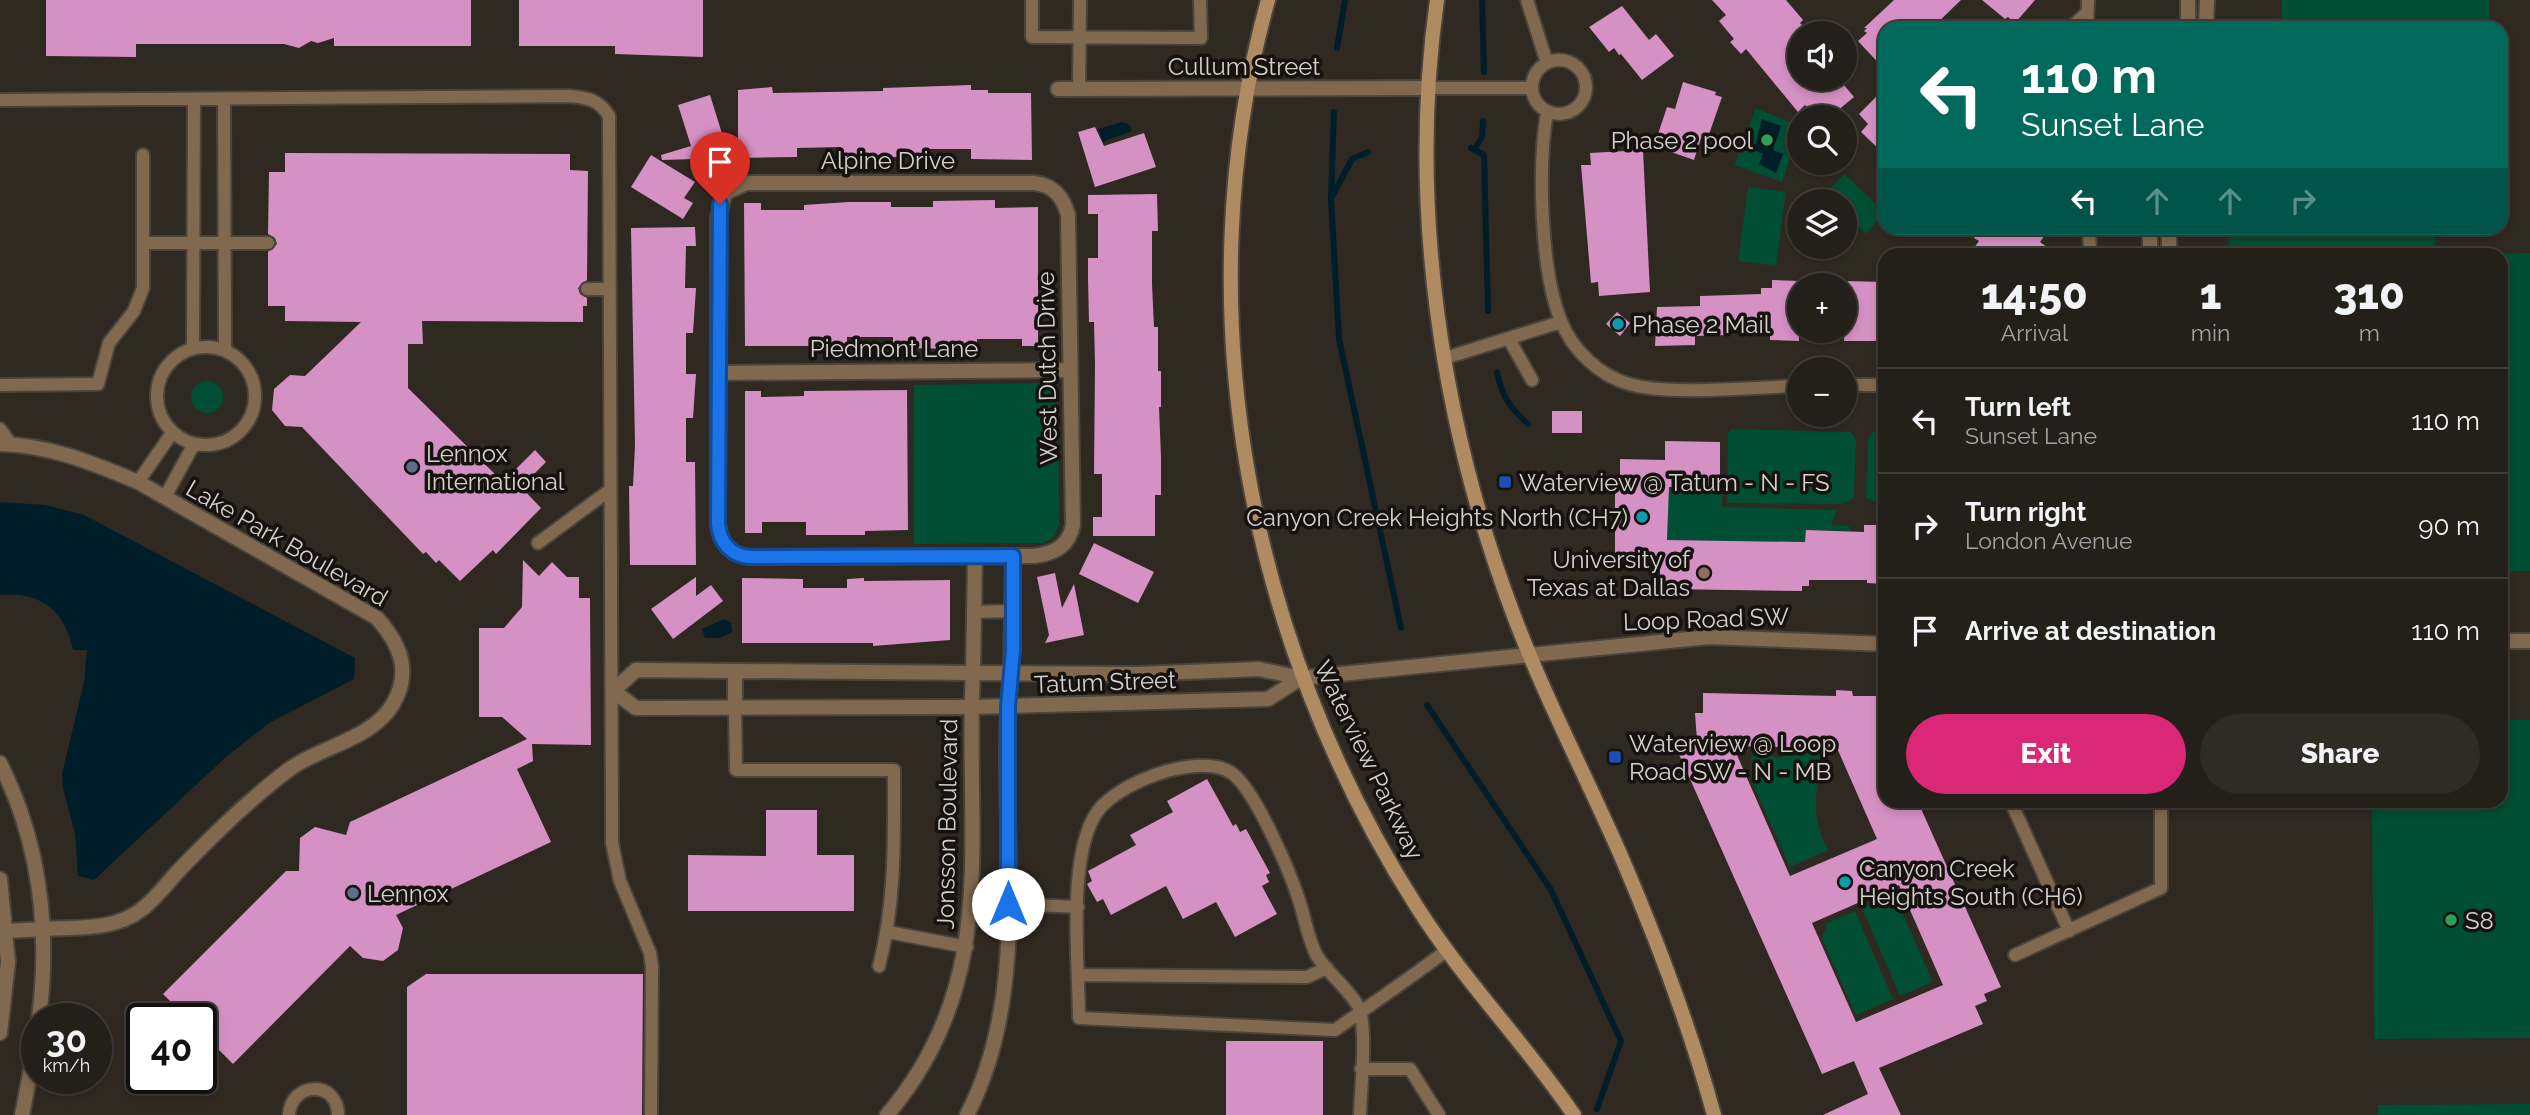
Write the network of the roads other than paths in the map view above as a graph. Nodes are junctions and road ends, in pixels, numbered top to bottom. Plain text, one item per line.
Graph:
1 (1031, 0) edge
2 (1080, 0) edge
3 (1200, 0) edge
4 (1268, 0) edge
5 (1437, 0) edge
6 (1527, 0) edge
7 (2188, 0) edge
8 (2207, 0) edge
9 (2088, 7) edge
10 (2076, 21) edge
11 (2188, 21) edge
12 (2206, 21) edge
13 (1080, 37) junction
14 (1547, 63) junction
15 (1429, 88) junction
16 (1532, 88) junction
17 (1058, 89) dead end
18 (1079, 89) junction
19 (1248, 89) junction
20 (194, 99) junction
21 (0, 100) edge
22 (224, 100) junction
23 (1547, 111) junction
24 (143, 155) dead end
25 (1056, 191) joint
26 (143, 243) junction
27 (195, 243) junction
28 (224, 243) junction
29 (268, 243) dead end
30 (587, 289) dead end
31 (610, 289) junction
32 (1561, 322) junction
33 (1509, 339) junction
34 (193, 348) junction
35 (225, 350) junction
36 (1445, 358) junction
37 (1070, 370) junction
38 (718, 373) junction
39 (1532, 380) dead end
40 (0, 385) edge
41 (1857, 385) edge
42 (1878, 385) edge
43 (1787, 386) edge
44 (0, 429) edge
45 (172, 433) junction
46 (5, 444) edge
47 (194, 444) junction
48 (138, 482) junction
49 (610, 490) junction
50 (165, 498) junction
51 (538, 544) dead end
52 (975, 556) junction
53 (1013, 556) junction
54 (1013, 611) junction
55 (974, 612) junction
56 (2508, 641) edge
57 (2530, 641) edge
58 (1878, 644) edge
59 (1530, 655) junction
60 (735, 671) junction
61 (973, 673) junction
62 (1012, 673) junction
63 (1301, 678) junction
64 (612, 691) junction
65 (971, 707) junction
66 (1008, 707) junction
67 (735, 708) junction
68 (0, 763) edge
69 (2014, 808) edge
70 (2161, 808) edge
71 (0, 879) edge
72 (1008, 904) junction
73 (1078, 907) junction
74 (44, 929) junction
75 (2, 931) edge
76 (2069, 931) junction
77 (888, 932) junction
78 (967, 947) junction
79 (1446, 951) junction
80 (2015, 955) dead end
81 (879, 966) dead end
82 (1327, 968) junction
83 (1079, 975) junction
84 (40, 1003) edge
85 (1362, 1012) junction
86 (0, 1033) edge
87 (1361, 1069) junction
88 (26, 1094) edge
89 (22, 1115) edge
90 (289, 1115) edge
91 (338, 1115) edge
92 (652, 1115) edge
93 (887, 1115) edge
94 (967, 1115) edge
95 (1360, 1115) edge
96 (1439, 1115) edge
97 (1574, 1115) edge
98 (1714, 1115) edge

1 - 13 lane
2 - 13 lane
3 - 13 lane
4 - 19 main road, Waterview Parkway
5 - 15 main road
6 - 14 lane
7 - 11 street
8 - 12 street
9 - 10 lane
13 - 18 lane
14 - 16 lane
14 - 23 lane
15 - 16 lane
15 - 19 street, Cullum Street
15 - 36 main road
16 - 23 lane
17 - 18 street, Cullum Street
18 - 19 street, Cullum Street
19 - 63 main road, Waterview Parkway
20 - 21 lane
20 - 22 lane
20 - 27 lane
22 - 28 lane
22 - 31 lane
23 - 32 lane
24 - 26 lane
25 - 37 street, West Dutch Drive
25 - 38 street, Alpine Drive
26 - 27 lane
26 - 40 lane
27 - 28 lane
27 - 34 lane
28 - 29 lane
28 - 35 lane
30 - 31 lane
31 - 49 lane
32 - 33 lane
32 - 43 lane
33 - 36 lane
33 - 39 lane
34 - 35 lane
34 - 45 lane
35 - 47 lane
36 - 59 main road
37 - 38 street, Piedmont Lane
37 - 53 street, West Dutch Drive
38 - 52 street
41 - 42 lane
44 - 46 lane
45 - 47 lane
45 - 48 lane
46 - 48 street, Lake Park Boulevard
47 - 50 lane
48 - 50 street, Lake Park Boulevard
49 - 51 lane
49 - 64 lane
50 - 74 street, Lake Park Boulevard
52 - 53 street
52 - 55 street, Jonsson Boulevard
53 - 54 street
54 - 55 lane
54 - 62 street
55 - 61 street, Jonsson Boulevard
56 - 57 street
58 - 59 street, Loop Road SW
59 - 63 street, Tatum Street
59 - 98 main road
60 - 61 street, Tatum Street
60 - 64 street, Tatum Street
60 - 67 street
61 - 62 street, Tatum Street
61 - 65 street, Jonsson Boulevard
62 - 63 street, Tatum Street
62 - 66 street
63 - 66 street, Tatum Street
63 - 79 main road, Waterview Parkway
64 - 67 street, Tatum Street
64 - 92 lane
65 - 66 street, Tatum Street
65 - 67 street, Tatum Street
65 - 78 street, Jonsson Boulevard
66 - 72 street
67 - 77 lane
68 - 74 street
69 - 76 lane
70 - 76 lane
71 - 75 street
72 - 73 lane
72 - 94 street
73 - 82 lane
73 - 83 lane
74 - 75 street, Lake Park Boulevard
74 - 84 street
75 - 86 street
76 - 80 lane
77 - 78 lane
77 - 81 lane
78 - 93 street, Jonsson Boulevard
79 - 85 lane
79 - 97 main road, Waterview Parkway
82 - 83 lane
82 - 85 lane
83 - 85 lane
85 - 87 lane
87 - 95 lane
87 - 96 lane
88 - 89 street
90 - 91 lane

